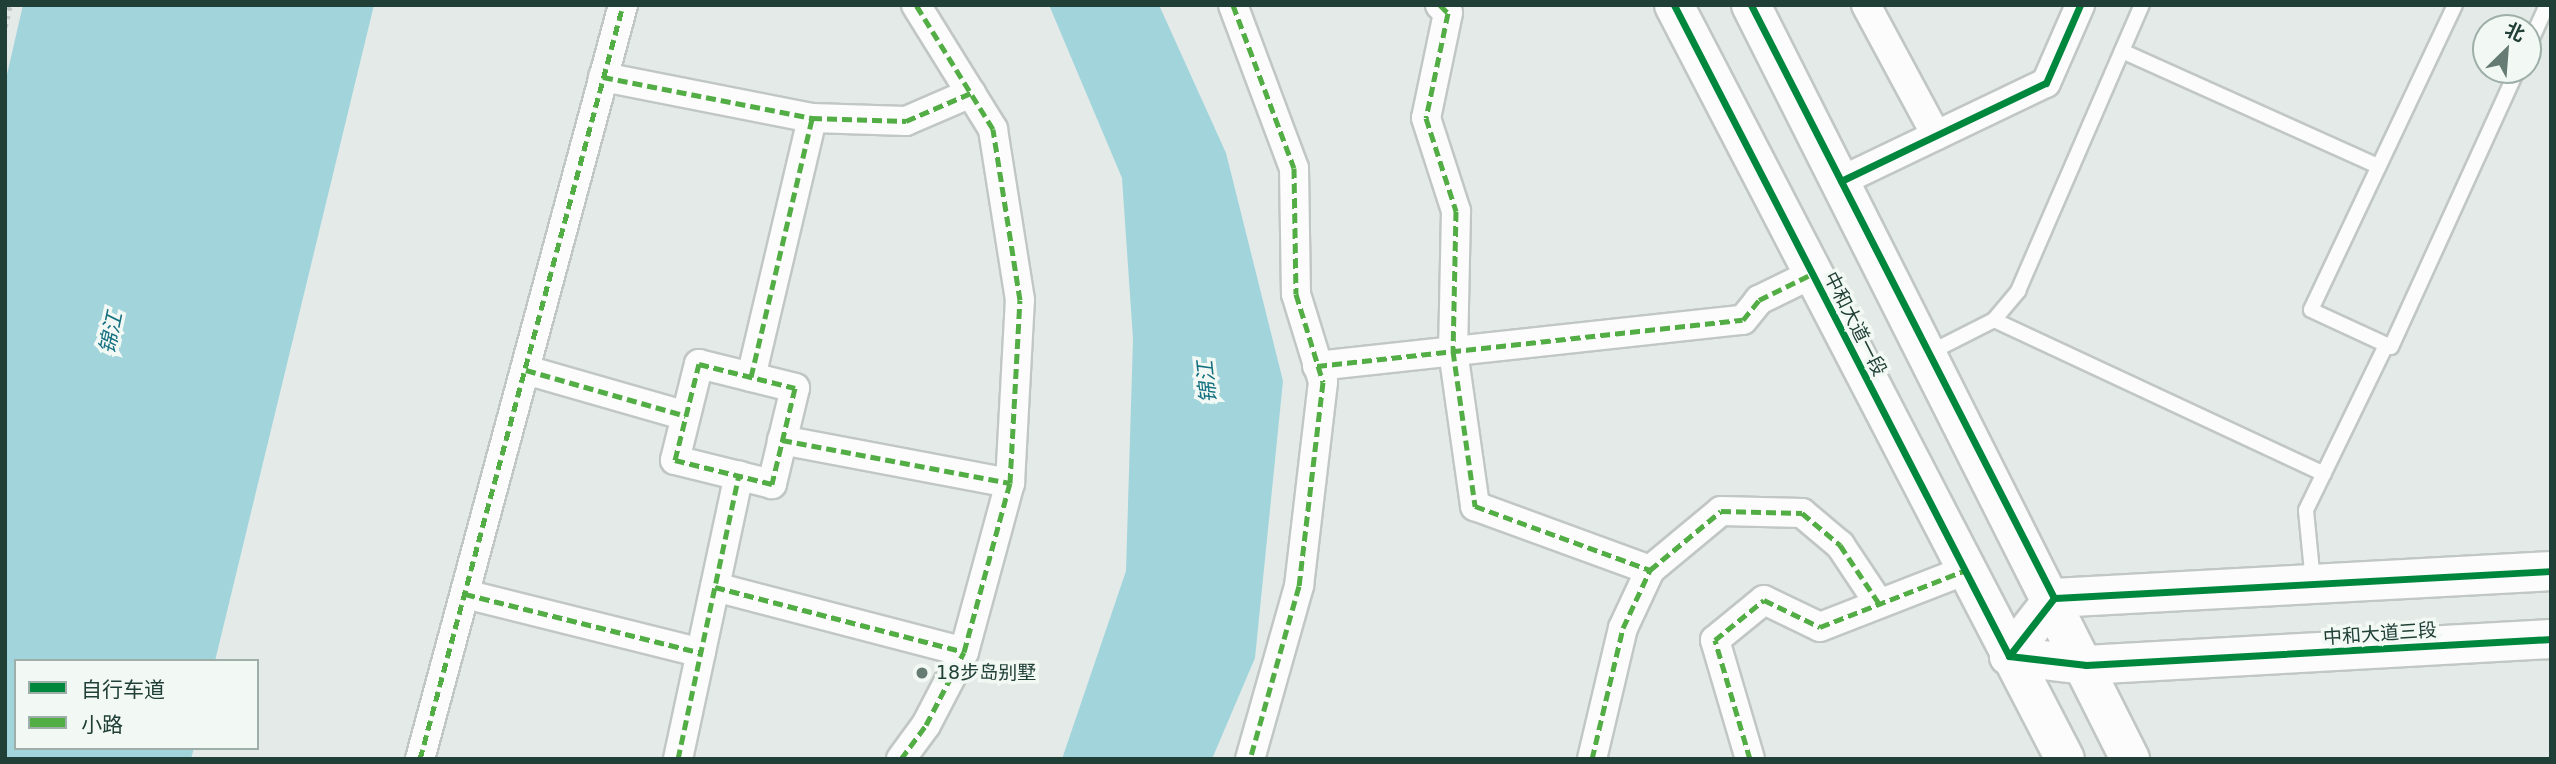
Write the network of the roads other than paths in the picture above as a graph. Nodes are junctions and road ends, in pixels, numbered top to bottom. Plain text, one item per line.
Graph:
1 (623, 5) edge
2 (916, 5) edge
3 (1233, 5) edge
4 (1440, 5) edge
5 (1675, 5) edge
6 (1751, 5) edge
7 (1866, 5) edge
8 (2080, 5) edge
9 (2142, 5) edge
10 (2455, 5) edge
11 (2122, 51) junction
12 (603, 77) junction
13 (2511, 84) edge
14 (971, 93) junction
15 (812, 118) junction
16 (1936, 135) junction
17 (2378, 166) junction
18 (1840, 181) junction
19 (1812, 274) junction
20 (1994, 320) junction
21 (2386, 345) junction
22 (1453, 351) junction
23 (1929, 353) junction
24 (1318, 366) junction
25 (526, 370) junction
26 (751, 377) junction
27 (686, 416) junction
28 (782, 440) junction
29 (2324, 474) junction
30 (739, 475) junction
31 (1010, 483) junction
32 (1650, 570) junction
33 (2551, 570) edge
34 (1964, 571) junction
35 (2313, 584) junction
36 (715, 587) junction
37 (465, 594) junction
38 (2054, 598) junction
39 (1878, 601) junction
40 (2551, 639) edge
41 (964, 652) junction
42 (701, 653) junction
43 (2009, 656) junction
44 (2086, 665) junction
45 (420, 759) edge
46 (678, 759) edge
47 (901, 759) edge
48 (1250, 759) edge
49 (1591, 759) edge
50 (1751, 759) edge
51 (2065, 759) edge
52 (2130, 759) edge

1 - 12 street
2 - 14 street
3 - 24 street
4 - 22 street
5 - 19 main road, 中和大道一段
6 - 18 main road
7 - 16 street
8 - 16 street
9 - 11 lane
10 - 17 lane
11 - 17 lane
11 - 20 lane
12 - 15 street
12 - 25 street
13 - 21 lane
14 - 15 street
14 - 31 street
15 - 26 street
16 - 18 street
17 - 21 lane
18 - 23 main road
19 - 22 street
19 - 34 main road, 中和大道一段
20 - 23 lane
20 - 29 lane
21 - 29 lane
22 - 24 street
22 - 32 street
23 - 38 main road
24 - 48 street
25 - 27 street
25 - 37 street
26 - 27 street
26 - 28 street
27 - 30 street
28 - 30 street
28 - 31 street
29 - 35 lane
30 - 36 street
31 - 41 street
32 - 39 street
32 - 49 street
33 - 35 main road
34 - 39 street
34 - 43 main road, 中和大道一段
35 - 38 main road
36 - 41 street
36 - 42 street
37 - 42 street
37 - 45 street
38 - 43 main road
38 - 44 main road
39 - 50 street
40 - 44 main road, 中和大道三段
41 - 47 street
42 - 46 street
43 - 44 main road, 中和大道三段
43 - 51 main road, 中和大道一段
44 - 52 main road

